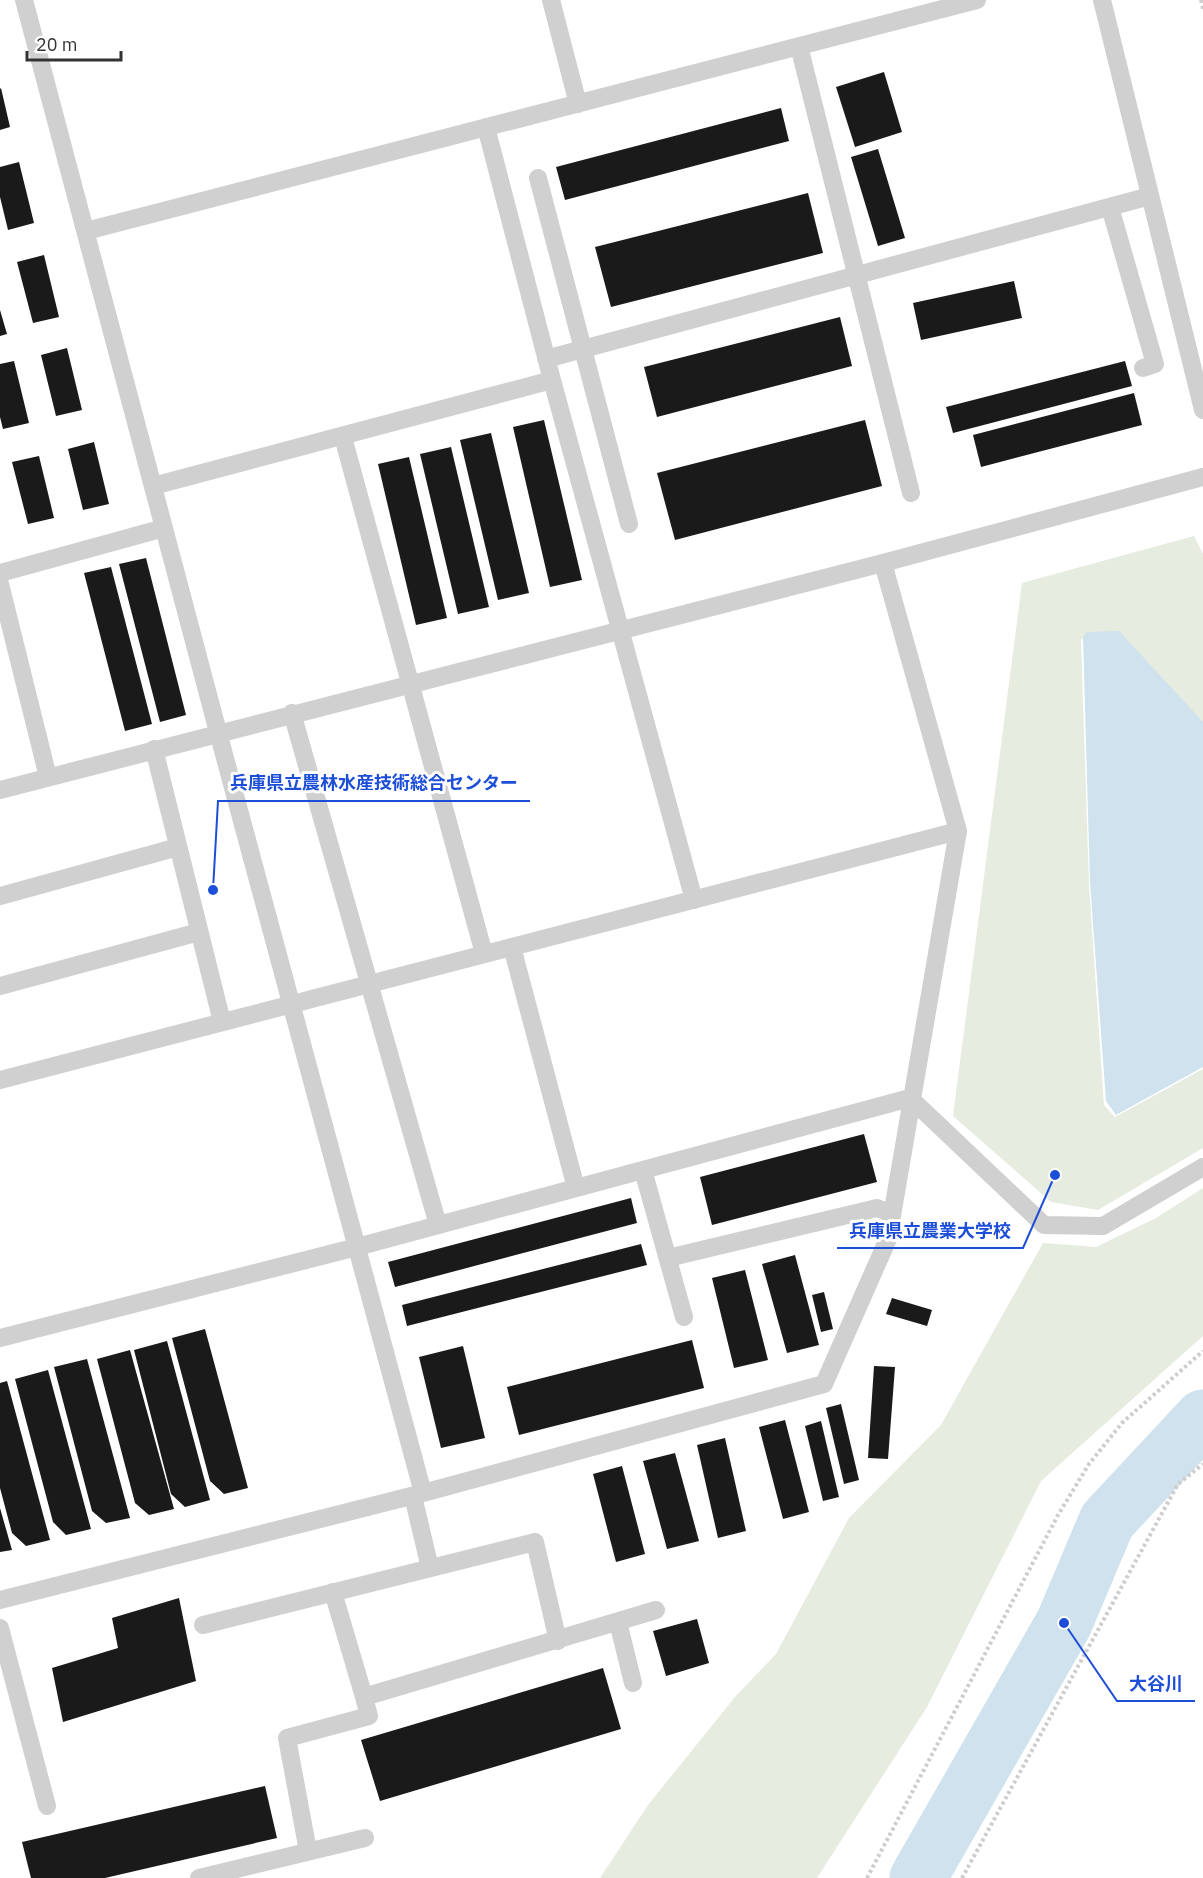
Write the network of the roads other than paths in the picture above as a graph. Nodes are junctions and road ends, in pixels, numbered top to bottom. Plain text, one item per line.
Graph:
1 (24, 0) edge
2 (551, 0) edge
3 (977, 0) edge
4 (1102, 0) edge
5 (799, 46) junction
6 (578, 104) junction
7 (486, 127) junction
8 (538, 178) dead end
9 (1150, 196) junction
10 (1110, 207) junction
11 (86, 231) junction
12 (859, 276) junction
13 (584, 348) junction
14 (546, 359) junction
15 (1143, 368) dead end
16 (552, 380) junction
17 (1203, 410) edge
18 (343, 437) junction
19 (1203, 477) edge
20 (153, 486) junction
21 (911, 493) dead end
22 (629, 524) dead end
23 (164, 528) junction
24 (883, 563) junction
25 (0, 573) edge
26 (0, 584) edge
27 (619, 630) junction
28 (411, 682) junction
29 (292, 713) junction
30 (218, 732) junction
31 (154, 749) junction
32 (48, 777) junction
33 (0, 790) edge
34 (958, 831) junction
35 (178, 847) junction
36 (0, 896) edge
37 (694, 900) junction
38 (199, 932) junction
39 (512, 947) junction
40 (484, 954) junction
41 (369, 985) junction
42 (0, 986) edge
43 (291, 1005) junction
44 (222, 1022) junction
45 (0, 1080) edge
46 (910, 1098) junction
47 (1203, 1167) edge
48 (643, 1170) junction
49 (576, 1188) junction
50 (892, 1214) junction
51 (438, 1225) junction
52 (357, 1247) junction
53 (668, 1258) junction
54 (684, 1317) dead end
55 (0, 1338) edge
56 (418, 1494) junction
57 (430, 1568) junction
58 (333, 1593) junction
59 (0, 1600) edge
60 (656, 1610) dead end
61 (618, 1622) junction
62 (203, 1625) dead end
63 (0, 1628) edge
64 (558, 1641) junction
65 (633, 1683) dead end
66 (364, 1696) junction
67 (47, 1806) dead end
68 (365, 1838) dead end
69 (308, 1851) junction
70 (199, 1878) edge

1 - 11 lane
2 - 6 lane
3 - 5 lane
4 - 9 lane
5 - 6 lane
5 - 12 lane
6 - 7 lane
7 - 11 lane
7 - 14 lane
8 - 13 lane
9 - 10 lane
9 - 17 lane
10 - 12 lane
10 - 15 lane
11 - 20 lane
12 - 13 lane
12 - 21 lane
13 - 14 lane
13 - 22 lane
14 - 16 lane
16 - 18 lane
16 - 27 lane
18 - 20 lane
18 - 28 lane
19 - 24 lane
20 - 23 lane
23 - 25 lane
23 - 30 lane
24 - 27 lane
24 - 34 lane
26 - 32 lane
27 - 28 lane
27 - 37 lane
28 - 29 lane
28 - 40 lane
29 - 30 lane
29 - 41 lane
30 - 31 lane
30 - 43 lane
31 - 32 lane
31 - 35 lane
32 - 33 lane
34 - 37 lane
34 - 46 lane
35 - 36 lane
35 - 38 lane
37 - 39 lane
38 - 42 lane
38 - 44 lane
39 - 40 lane
39 - 49 lane
40 - 41 lane
41 - 43 lane
41 - 51 lane
43 - 44 lane
43 - 52 lane
44 - 45 lane
46 - 47 lane
46 - 48 lane
46 - 50 lane
48 - 49 lane
48 - 53 lane
49 - 51 lane
50 - 53 lane
50 - 56 lane
51 - 52 lane
52 - 55 lane
52 - 56 lane
53 - 54 lane
56 - 57 lane
56 - 59 lane
57 - 58 lane
57 - 64 lane
58 - 62 lane
58 - 66 lane
60 - 61 lane
61 - 64 lane
61 - 65 lane
63 - 67 lane
64 - 66 lane
66 - 69 lane
68 - 69 lane
69 - 70 lane

